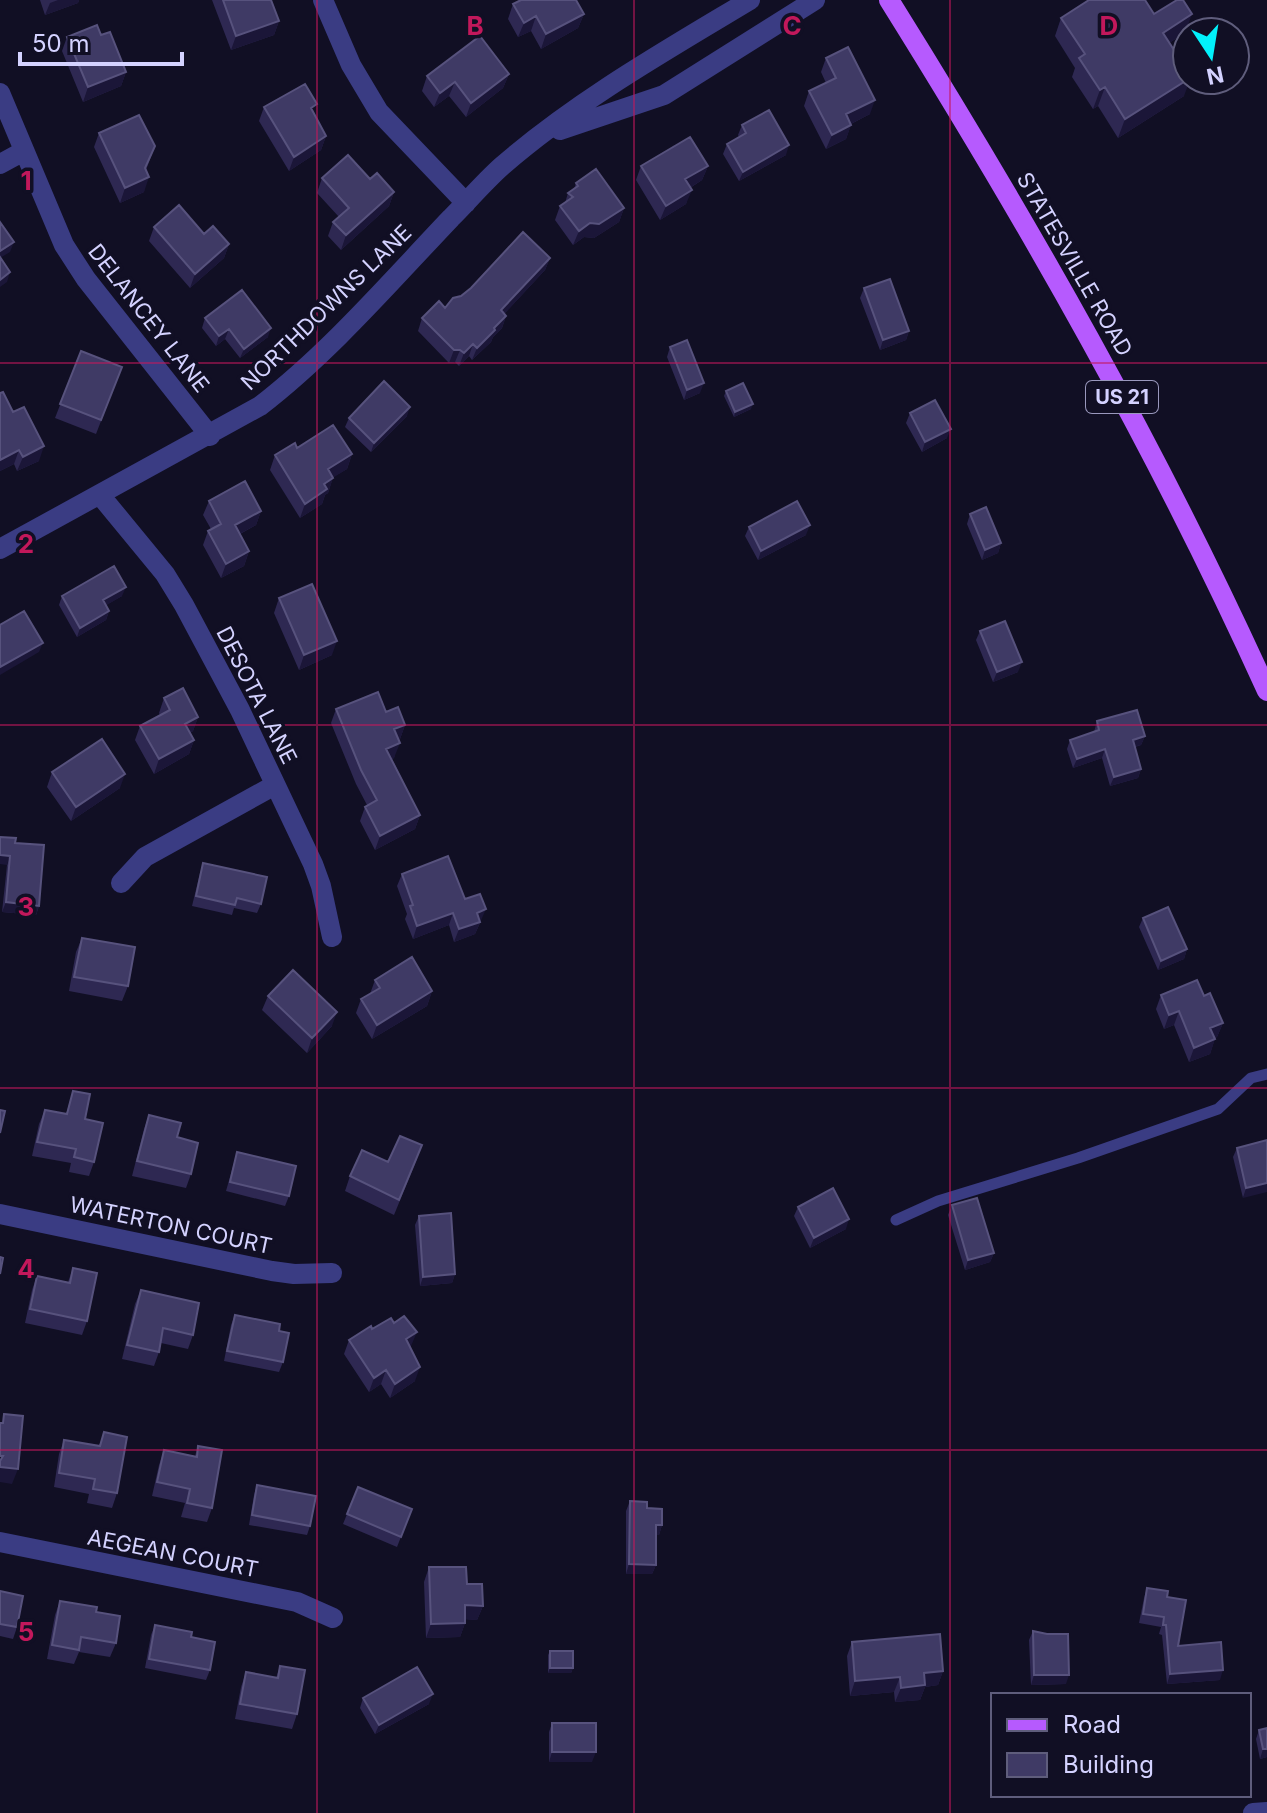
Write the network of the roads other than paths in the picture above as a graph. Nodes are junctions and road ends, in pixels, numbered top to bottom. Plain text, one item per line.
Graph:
1 (323, 0) edge
2 (750, 0) edge
3 (815, 0) edge
4 (889, 0) edge
5 (0, 93) edge
6 (537, 138) junction
7 (24, 151) junction
8 (0, 164) edge
9 (466, 203) junction
10 (210, 436) junction
11 (100, 495) junction
12 (0, 549) edge
13 (1267, 691) edge
14 (275, 785) junction
15 (121, 883) dead end
16 (332, 937) dead end
17 (1267, 1074) edge
18 (0, 1214) edge
19 (896, 1220) dead end
20 (332, 1273) dead end
21 (0, 1542) edge
22 (333, 1618) dead end
23 (1267, 1812) edge
24 (1253, 1813) edge

1 - 9 street
2 - 6 street, NORTHDOWNS LANE
3 - 6 street, NORTHDOWNS LANE
4 - 13 main road, STATESVILLE ROAD / US 21
5 - 7 street, DELANCEY LANE
6 - 9 street, NORTHDOWNS LANE
7 - 8 street
7 - 10 street, DELANCEY LANE
9 - 10 street, NORTHDOWNS LANE
10 - 11 street, NORTHDOWNS LANE
11 - 12 street, NORTHDOWNS LANE
11 - 14 street, DESOTA LANE
14 - 15 street
14 - 16 street, DESOTA LANE
17 - 19 lane
18 - 20 street, WATERTON COURT
21 - 22 street, AEGEAN COURT
23 - 24 street

